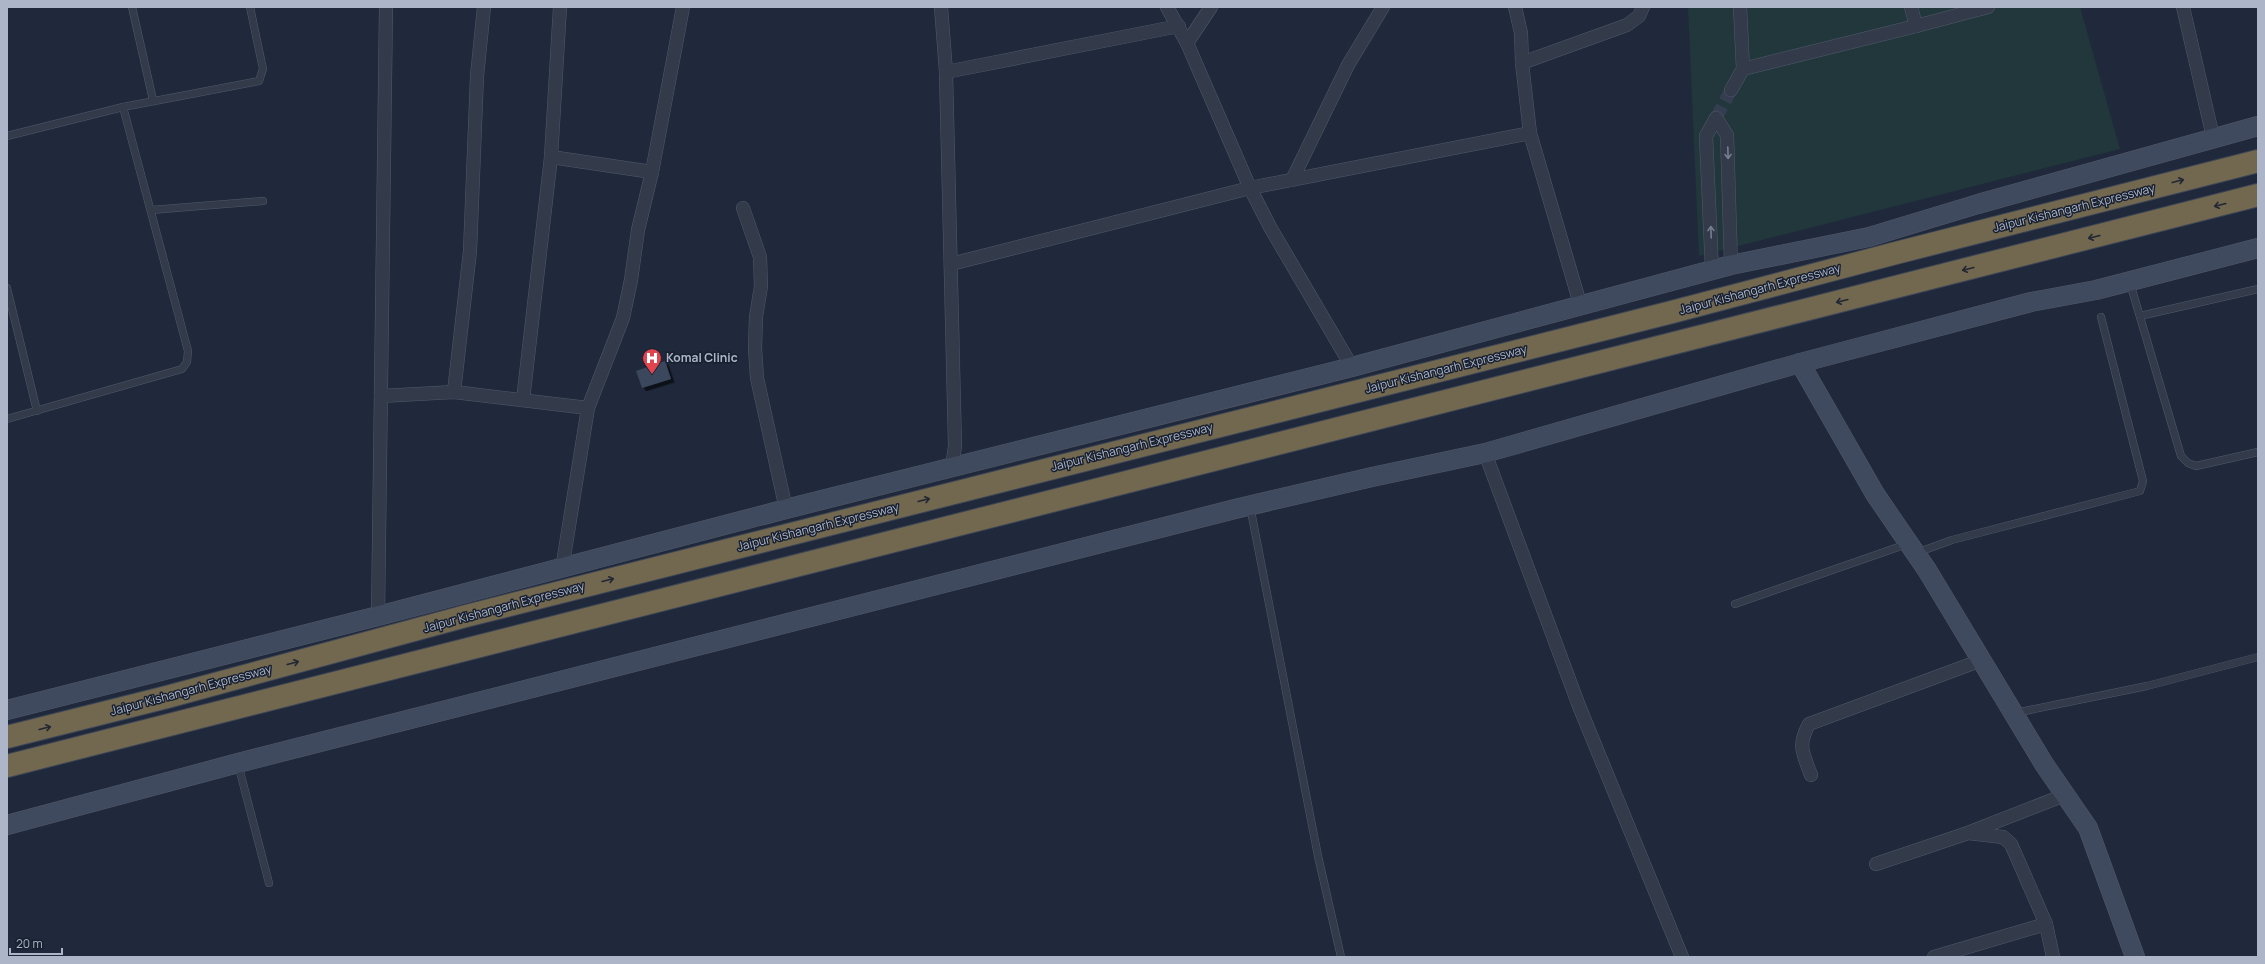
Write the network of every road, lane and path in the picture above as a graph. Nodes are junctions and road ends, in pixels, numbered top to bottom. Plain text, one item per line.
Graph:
1 (132, 7) edge
2 (250, 7) edge
3 (386, 7) edge
4 (484, 7) edge
5 (560, 7) edge
6 (684, 7) edge
7 (941, 7) edge
8 (1167, 7) edge
9 (1211, 7) edge
10 (1383, 7) edge
11 (1515, 7) edge
12 (1643, 7) edge
13 (1740, 7) edge
14 (1911, 7) edge
15 (1988, 7) edge
16 (2183, 7) edge
17 (1179, 26) junction
18 (1916, 26) junction
19 (1188, 43) junction
20 (1522, 63) junction
21 (1743, 69) junction
22 (946, 72) junction
23 (1731, 90) tunnel mouth
24 (153, 100) junction
25 (123, 107) junction
26 (2258, 126) edge
27 (1530, 134) junction
28 (7, 136) edge
29 (2214, 137) junction
30 (551, 157) junction
31 (2258, 161) edge
32 (652, 172) junction
33 (1292, 180) junction
34 (1250, 188) junction
35 (2258, 196) edge
36 (263, 200) dead end
37 (743, 208) dead end
38 (151, 210) junction
39 (2258, 248) edge
40 (951, 264) junction
41 (1731, 266) junction
42 (1712, 270) junction
43 (2130, 280) junction
44 (7, 288) edge
45 (2258, 288) edge
46 (1581, 307) junction
47 (2140, 316) junction
48 (2101, 317) dead end
49 (1800, 363) junction
50 (1352, 367) junction
51 (454, 392) junction
52 (381, 396) junction
53 (523, 400) junction
54 (588, 408) junction
55 (37, 411) junction
56 (7, 420) edge
57 (2258, 452) edge
58 (1485, 453) junction
59 (952, 467) junction
60 (1250, 505) junction
61 (786, 509) junction
62 (1912, 548) junction
63 (562, 569) junction
64 (1735, 604) dead end
65 (378, 616) junction
66 (2258, 657) edge
67 (1982, 660) junction
68 (7, 710) edge
69 (2014, 713) junction
70 (7, 737) edge
71 (238, 763) junction
72 (7, 766) edge
73 (1811, 775) dead end
74 (2065, 795) junction
75 (7, 825) edge
76 (1968, 833) junction
77 (1876, 864) dead end
78 (269, 883) dead end
79 (2046, 924) junction
80 (1341, 957) edge
81 (1682, 957) edge
82 (1934, 957) edge
83 (2053, 957) edge
84 (2135, 957) edge

1 - 24 lane
2 - 24 lane
3 - 52 street
4 - 51 street
5 - 30 street
6 - 32 street
7 - 22 street
8 - 17 street
9 - 19 street
10 - 33 street
11 - 20 street
12 - 20 street
13 - 21 street
14 - 18 street
15 - 18 street
16 - 29 street
17 - 19 street
17 - 22 street
18 - 21 street
19 - 34 street
20 - 27 street
21 - 23 street
22 - 40 street
24 - 25 lane
25 - 28 lane
25 - 38 lane
26 - 29 street
27 - 33 street
27 - 46 street
29 - 41 street
30 - 32 street
30 - 53 street
70 -> 31 highway, Jaipur Kishangarh Expressway
32 - 54 street
33 - 34 street
34 - 40 street
34 - 50 street
35 -> 72 highway
36 - 38 lane
37 - 61 street
38 - 55 lane
39 - 43 street
40 - 59 street
41 - 42 street
42 -> 41 street
42 - 46 street
43 - 47 lane
43 - 49 street
44 - 55 lane
45 - 47 lane
46 - 50 street
47 - 57 lane
48 - 62 lane
49 - 58 street
49 - 62 street
50 - 59 street
51 - 52 street
51 - 53 street
52 - 65 street
53 - 54 street
54 - 63 street
55 - 56 lane
58 - 60 street
58 - 81 street
59 - 61 street
60 - 71 street
60 - 80 lane
61 - 63 street
62 - 64 lane
62 - 67 street
63 - 65 street
65 - 68 street
66 - 69 lane
67 - 69 street
67 - 73 street
69 - 74 street
71 - 75 street
71 - 78 lane
74 - 76 street
74 - 84 street
76 - 77 street
76 - 79 street
79 - 82 street
79 - 83 street

